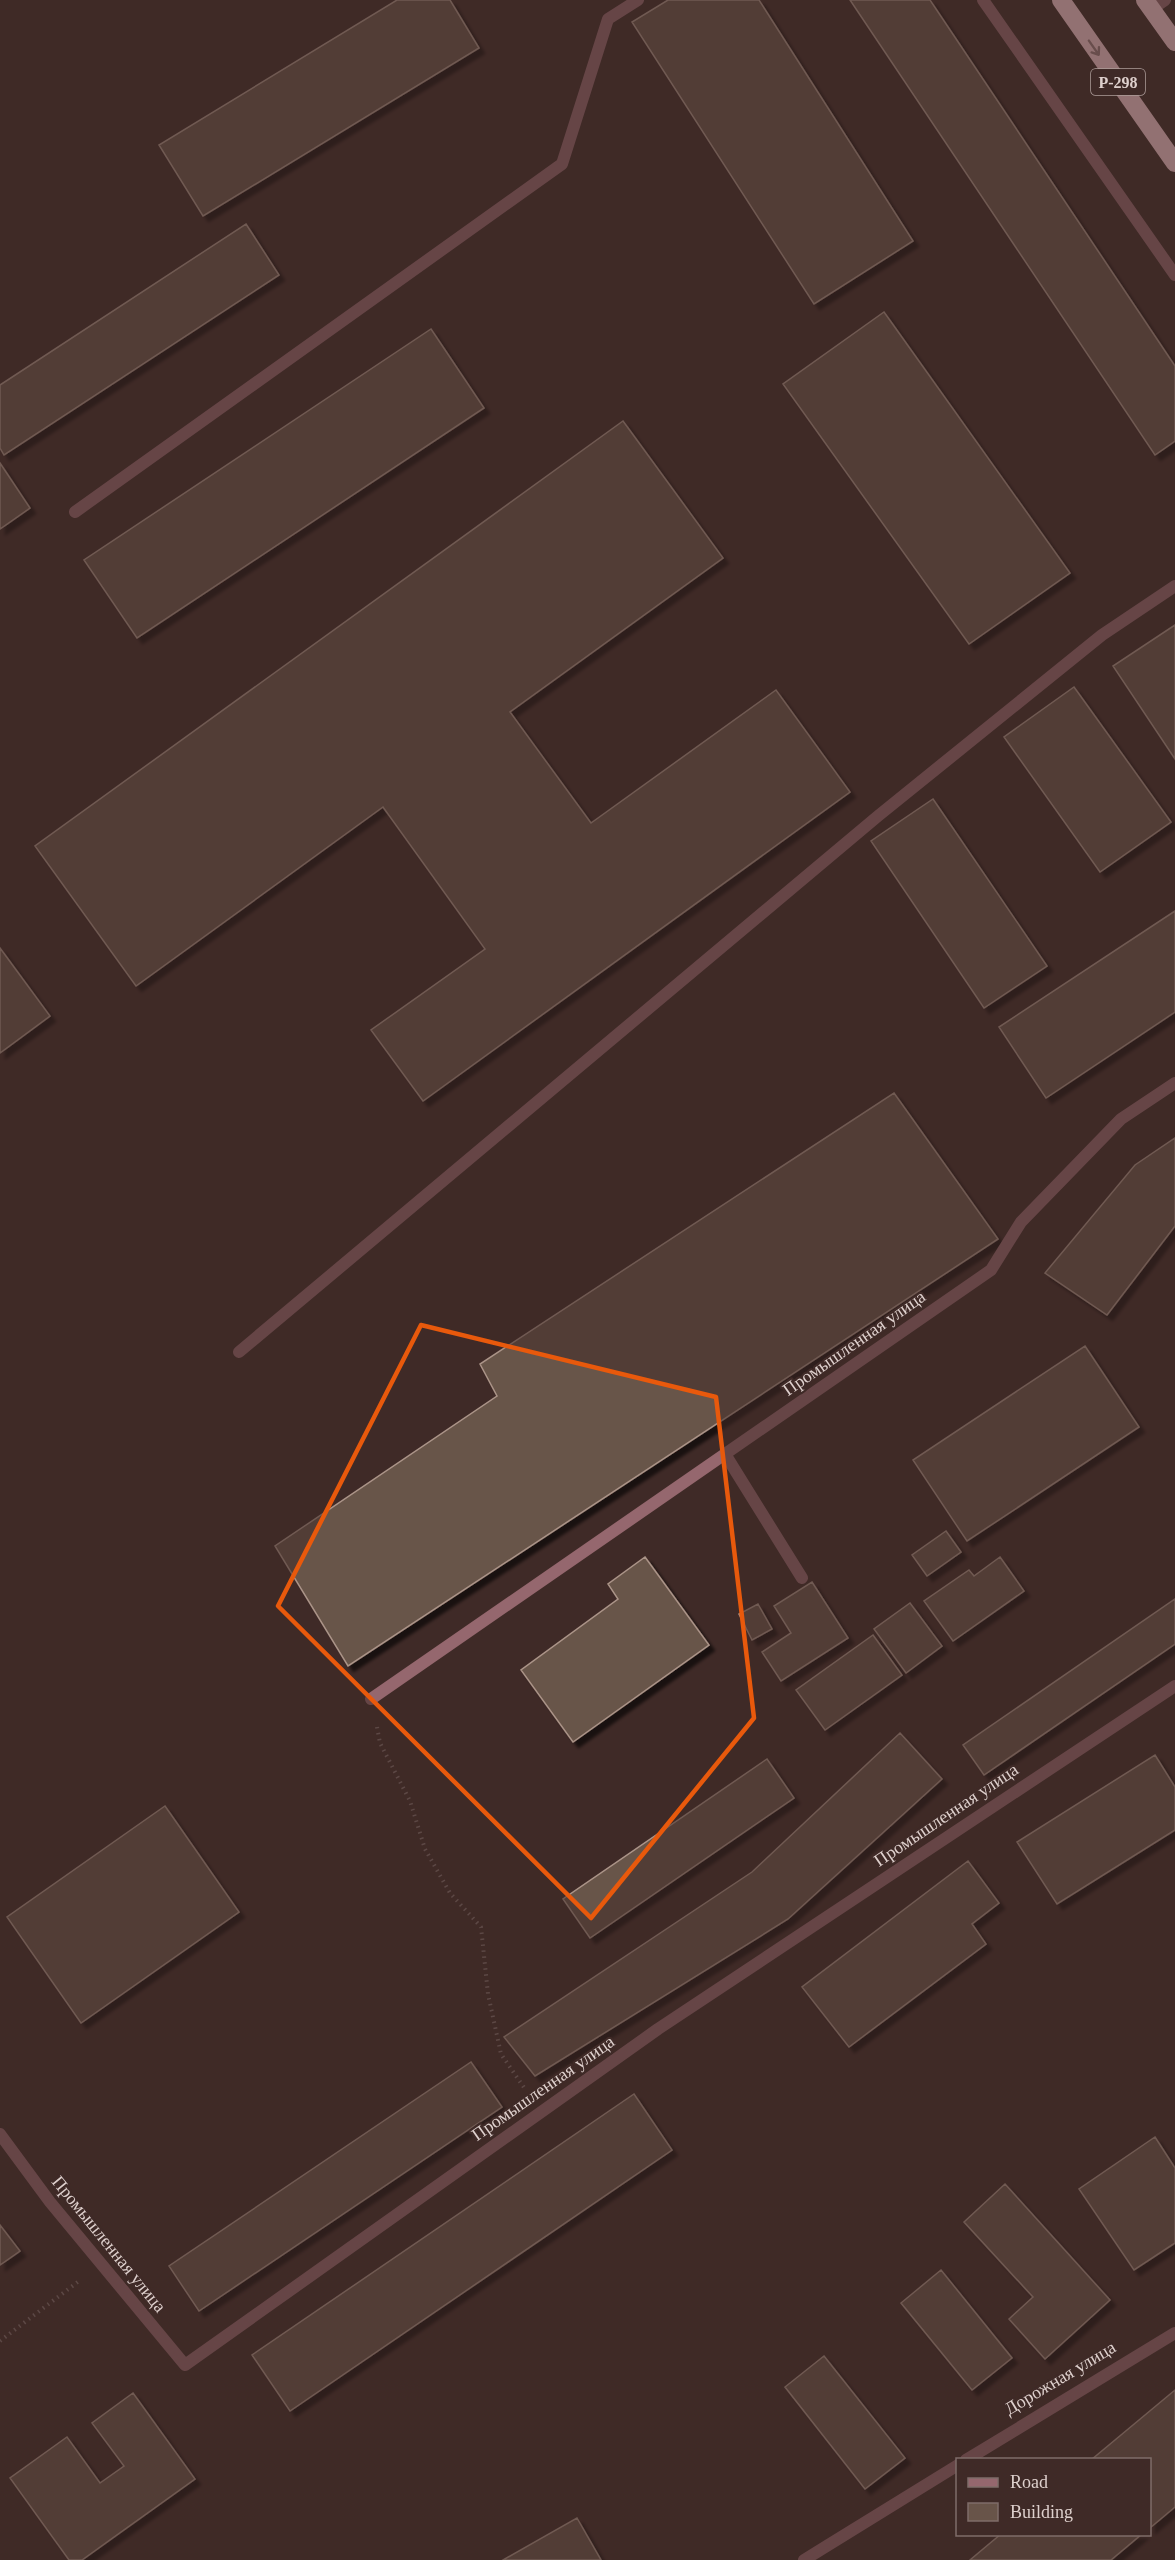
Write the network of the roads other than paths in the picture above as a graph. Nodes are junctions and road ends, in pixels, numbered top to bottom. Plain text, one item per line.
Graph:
1 (638, 0) edge
2 (983, 0) edge
3 (1060, 0) edge
4 (1154, 3) edge
5 (1175, 42) edge
6 (1175, 163) edge
7 (1175, 275) edge
8 (75, 512) dead end
9 (1175, 586) edge
10 (1175, 1083) edge
11 (239, 1352) dead end
12 (725, 1454) junction
13 (802, 1578) dead end
14 (1175, 1686) edge
15 (371, 1699) road end
16 (0, 2134) edge
17 (1175, 2334) edge
18 (969, 2458) edge
19 (956, 2466) edge
20 (804, 2560) edge

1 - 8 street
2 - 7 street
3 -> 6 highway, Р-298
4 - 5 highway
9 - 11 street
10 - 12 street, Промышленная улица
12 - 13 street
12 - 15 street, Промышленная улица
14 - 16 street, Промышленная улица
17 - 18 street, Дорожная улица
19 - 20 street

